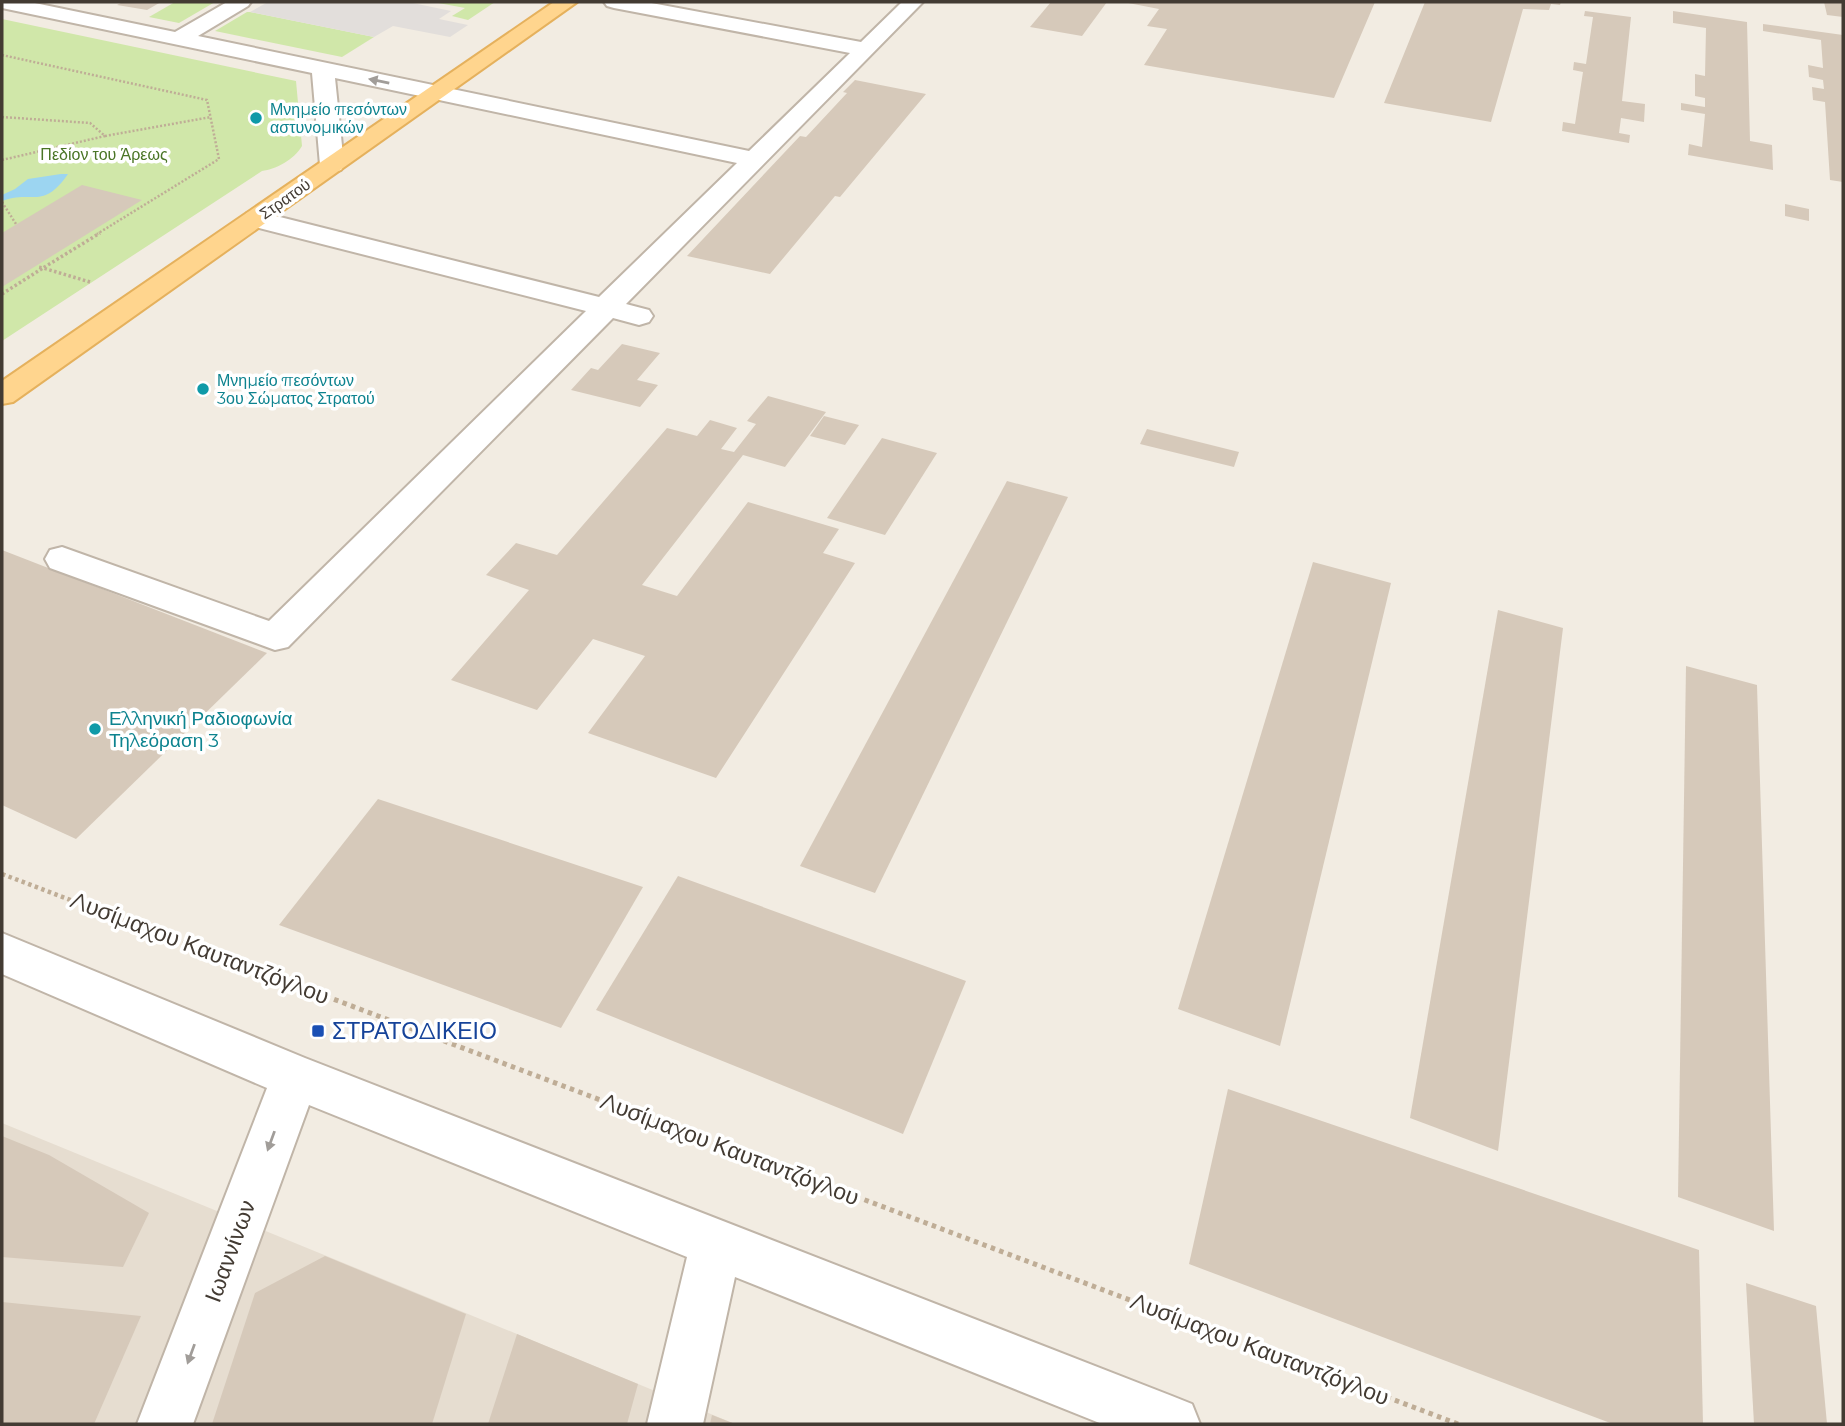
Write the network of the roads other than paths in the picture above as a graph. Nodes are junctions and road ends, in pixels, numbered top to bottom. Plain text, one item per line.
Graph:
1 (2, 2) edge
2 (241, 2) edge
3 (567, 2) edge
4 (614, 2) edge
5 (913, 2) edge
6 (178, 39) junction
7 (865, 48) junction
8 (323, 69) junction
9 (436, 92) junction
10 (753, 159) junction
11 (332, 165) junction
12 (256, 219) junction
13 (624, 311) junction
14 (2, 395) edge
15 (62, 559) dead end
16 (2, 953) edge
17 (295, 1077) junction
18 (716, 1245) junction
19 (165, 1424) edge
20 (675, 1424) edge
21 (1172, 1424) edge

1 - 6 street
2 - 6 street
3 - 9 main road, Στρατού
4 - 7 street
5 - 7 street
6 - 8 street
7 - 10 street
9 -> 8 street
8 - 11 street
9 - 10 street
9 - 11 main road, Στρατού
10 - 13 street
11 - 12 main road, Στρατού
12 - 13 street
12 - 14 main road, Στρατού
13 - 15 street
16 - 17 street
17 - 18 street
17 -> 19 street, Ιωαννίνων
18 - 20 street
18 - 21 street

